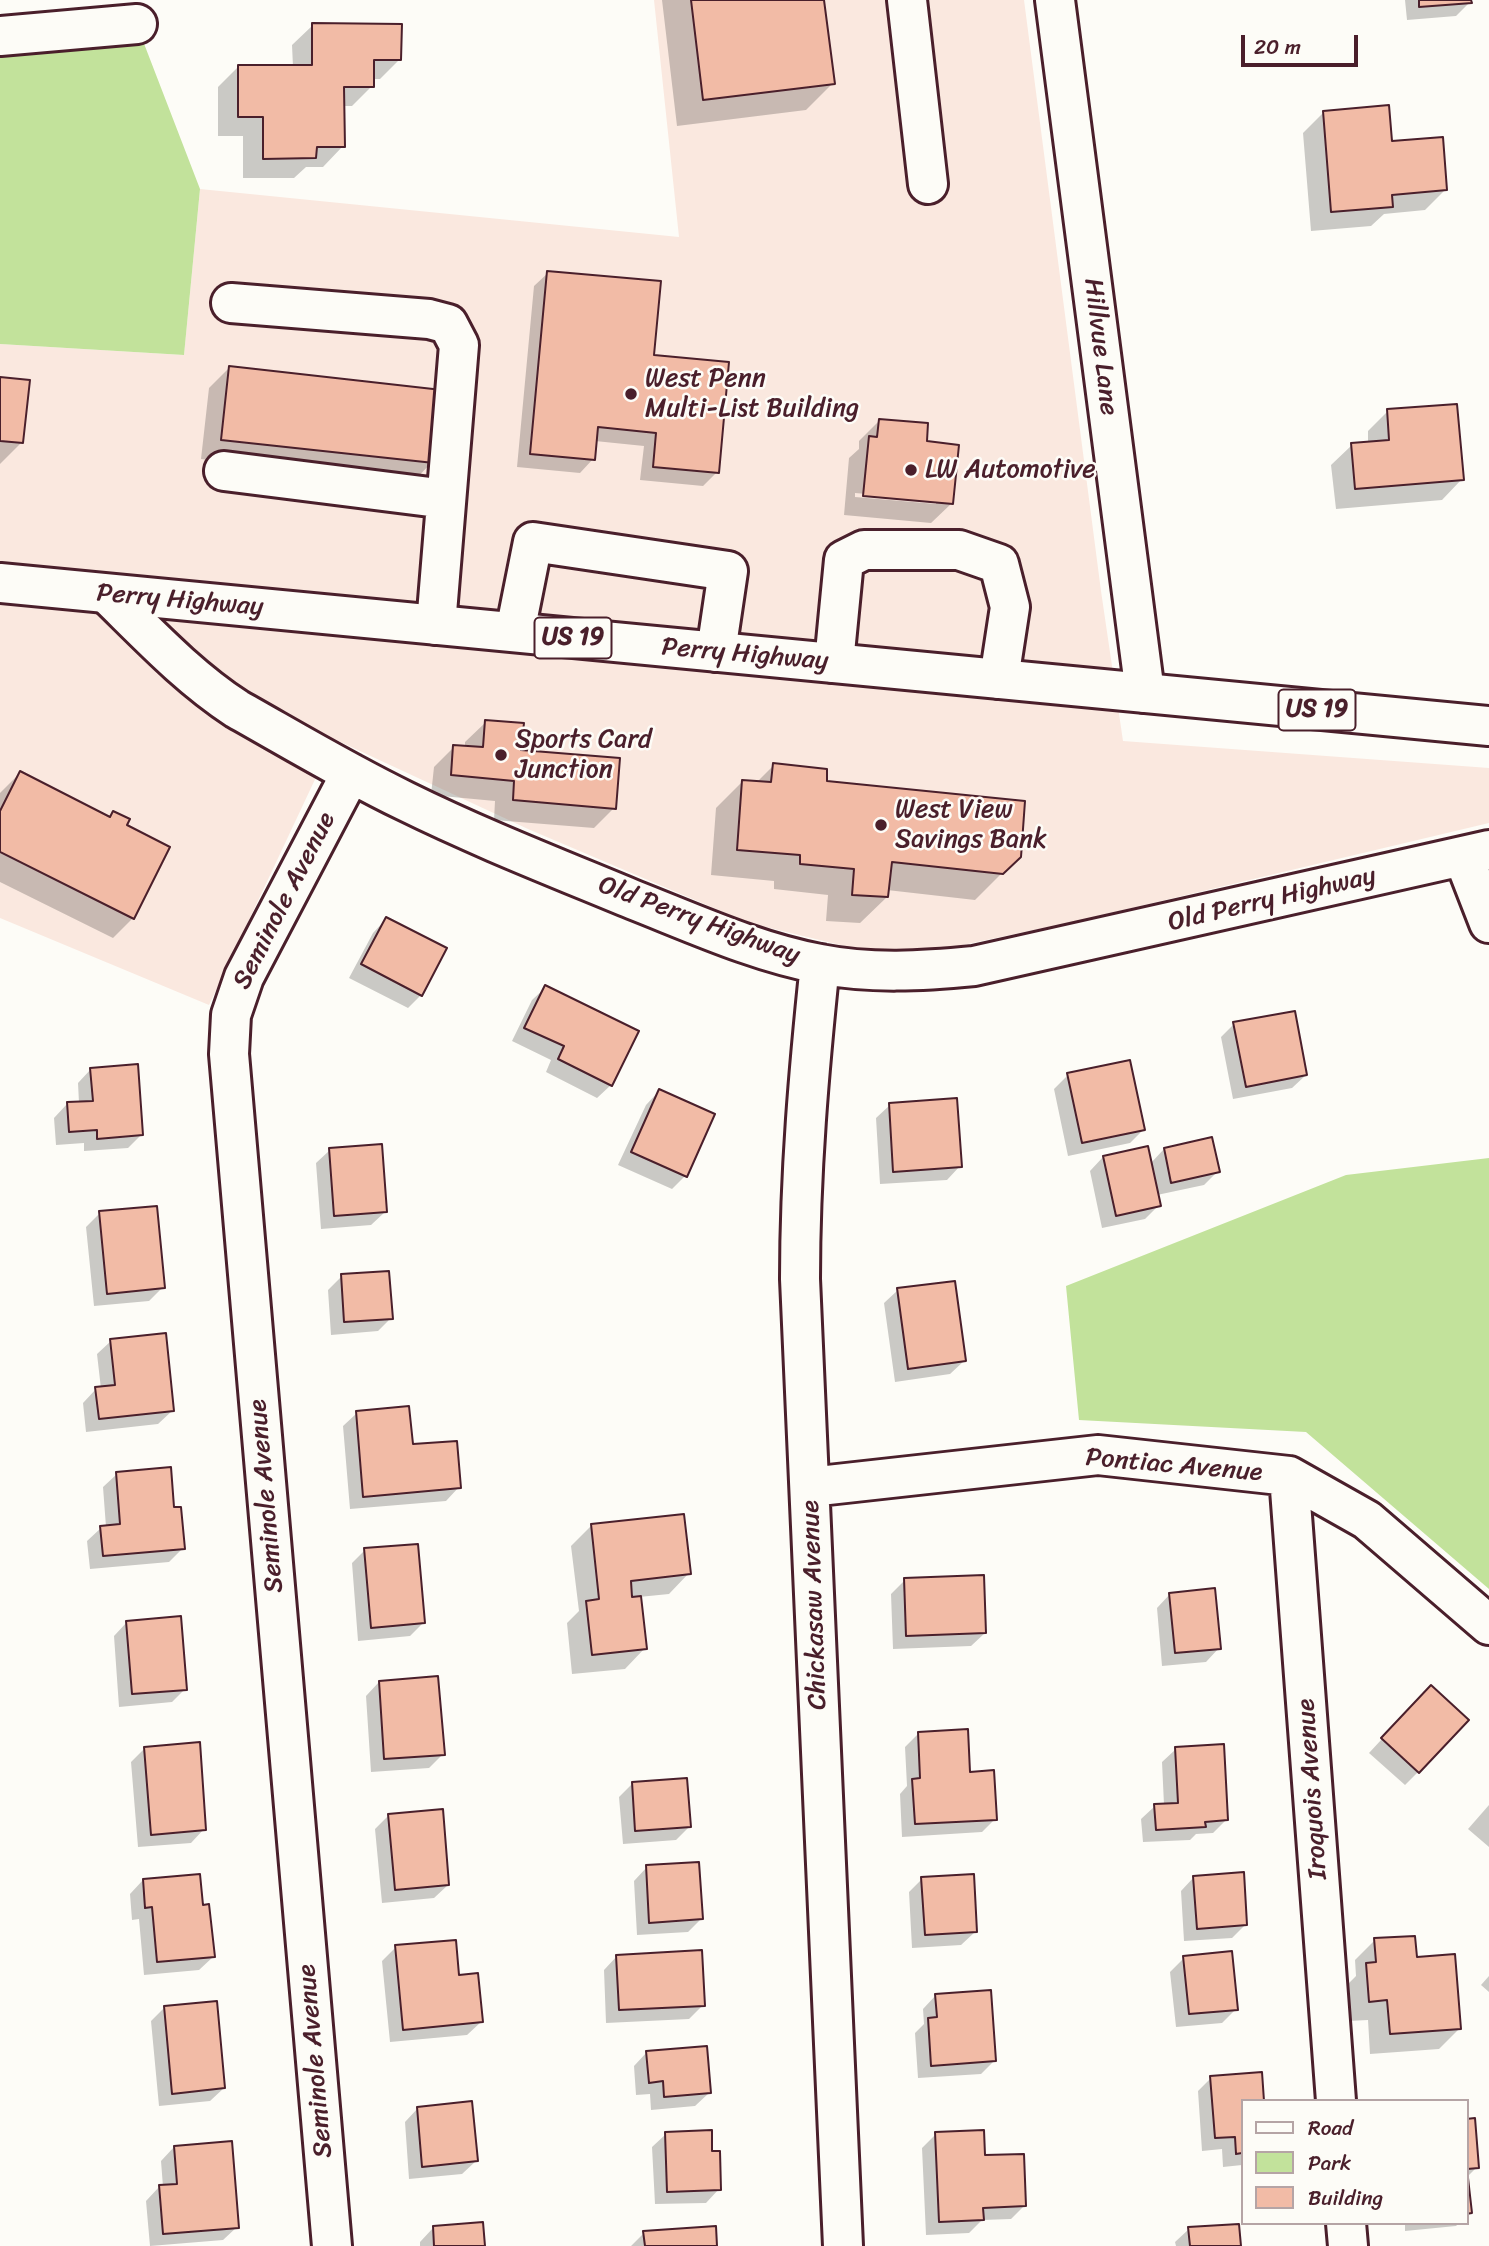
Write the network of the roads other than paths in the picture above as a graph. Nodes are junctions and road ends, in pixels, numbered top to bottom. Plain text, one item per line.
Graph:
1 (907, 0) edge
2 (1055, 0) edge
3 (137, 24) dead end
4 (0, 36) edge
5 (928, 184) dead end
6 (231, 303) dead end
7 (224, 471) dead end
8 (446, 499) junction
9 (0, 583) edge
10 (107, 594) junction
11 (436, 625) junction
12 (515, 632) junction
13 (716, 652) junction
14 (834, 663) junction
15 (999, 679) junction
16 (1145, 693) junction
17 (1489, 726) edge
18 (351, 773) junction
19 (1476, 853) edge
20 (1489, 923) edge
21 (820, 964) junction
22 (1289, 1476) junction
23 (810, 1487) junction
24 (1489, 1625) edge
25 (1336, 2099) edge
26 (1346, 2225) edge
27 (332, 2246) edge
28 (843, 2246) edge
29 (1348, 2246) edge

1 - 5 street
2 - 16 street, Hillvue Lane
3 - 4 street
6 - 8 street
7 - 8 street
8 - 11 street
9 - 10 street, Perry Highway / US 19
10 - 11 street, Perry Highway / US 19
10 - 18 street, Old Perry Highway
11 - 12 street, Perry Highway / US 19
12 - 13 street, Perry Highway / US 19
12 - 13 street
13 - 14 street, Perry Highway / US 19
14 - 15 street, Perry Highway / US 19
14 - 15 street
15 - 16 street, Perry Highway / US 19
16 - 17 street, Perry Highway / US 19
18 - 21 street, Old Perry Highway
18 - 27 street, Seminole Avenue
19 - 20 street
19 - 21 street, Old Perry Highway
21 - 23 street, Chickasaw Avenue
22 - 23 street, Pontiac Avenue
22 - 24 street, Pontiac Avenue
22 - 25 street, Iroquois Avenue
23 - 28 street, Chickasaw Avenue
26 - 29 street

